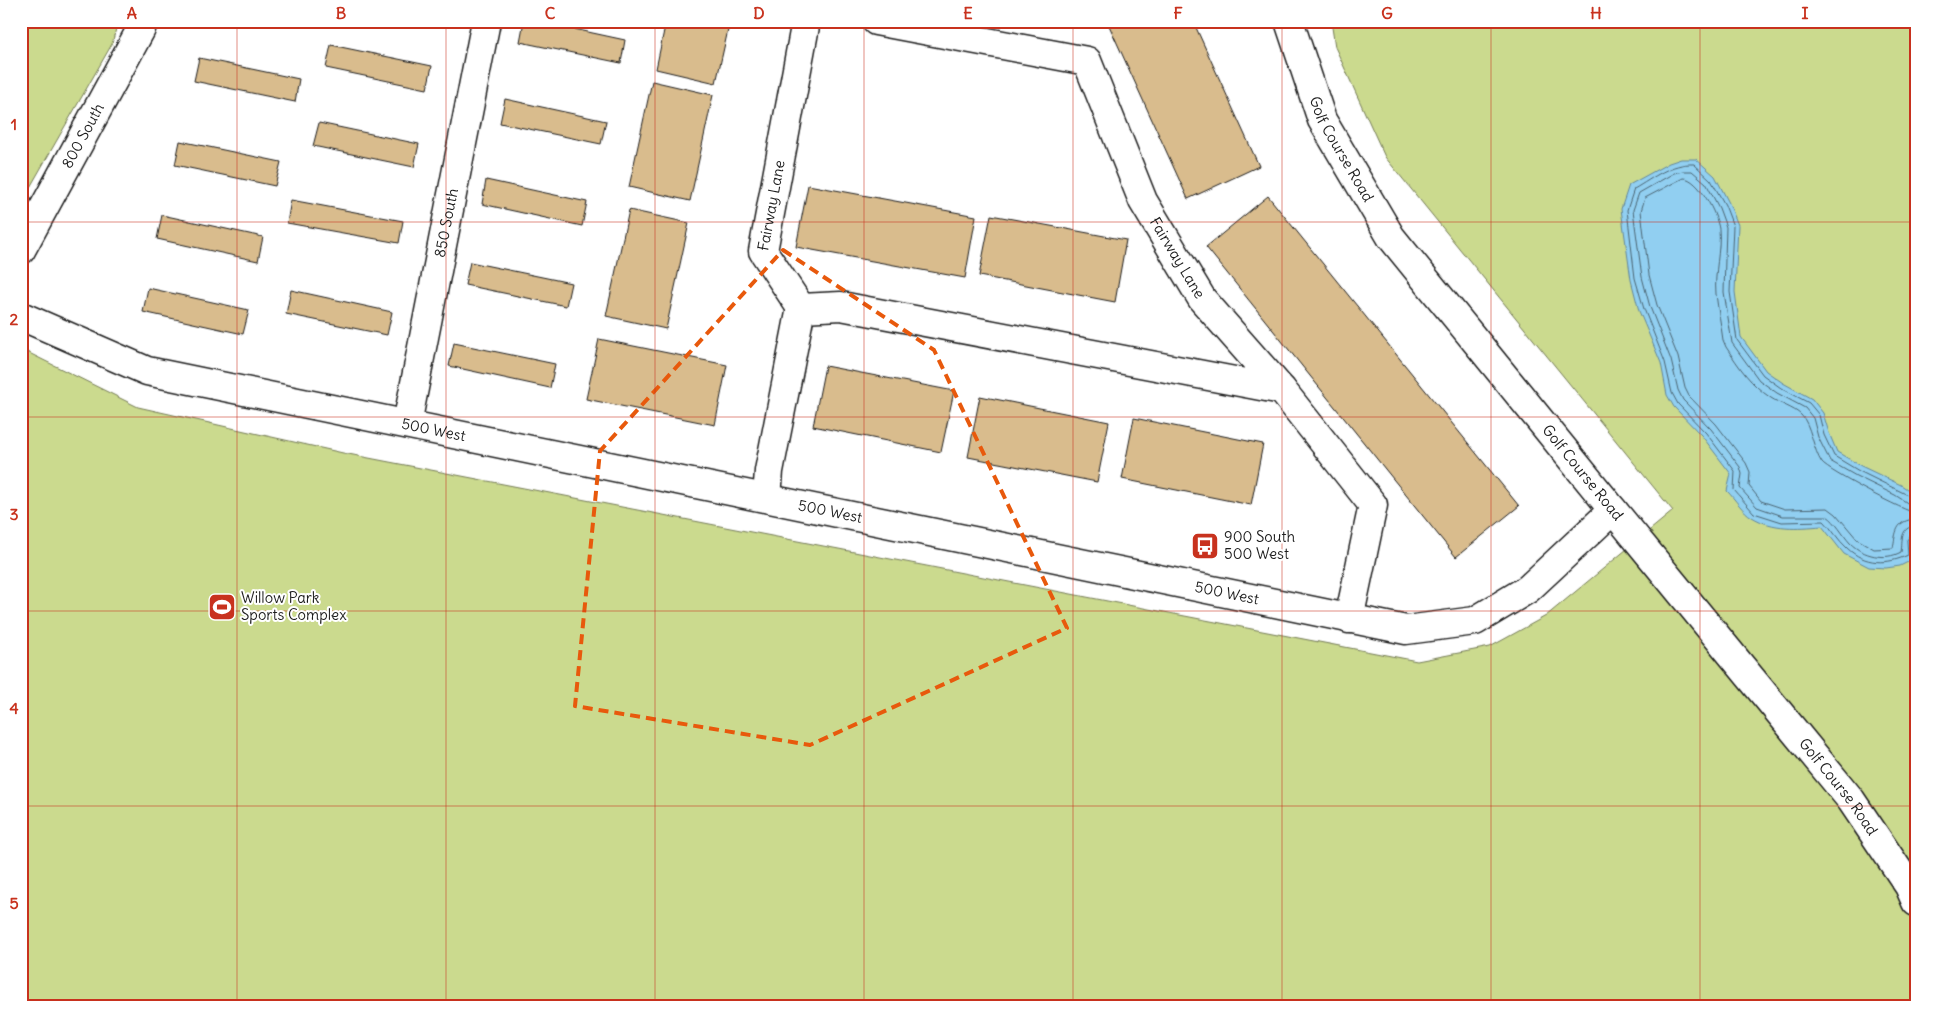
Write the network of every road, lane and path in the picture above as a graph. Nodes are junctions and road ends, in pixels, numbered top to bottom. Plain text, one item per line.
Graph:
1 (143, 21) edge
2 (486, 21) edge
3 (806, 21) edge
4 (876, 21) edge
5 (1289, 21) edge
6 (21, 250) edge
7 (801, 308) junction
8 (21, 316) edge
9 (1282, 390) junction
10 (407, 424) junction
11 (767, 498) junction
12 (1613, 510) junction
13 (1348, 619) junction
14 (1916, 902) edge

1 - 6 street, 800 South
2 - 10 street, 850 South
3 - 7 street, Fairway Lane
4 - 9 street, Fairway Lane
5 - 12 street, Golf Course Road
7 - 9 street
7 - 11 street
8 - 10 street, 500 West
9 - 13 street, Fairway Lane
10 - 11 street, 500 West
11 - 13 street, 500 West
12 - 13 street, 500 West
12 - 14 street, Golf Course Road

